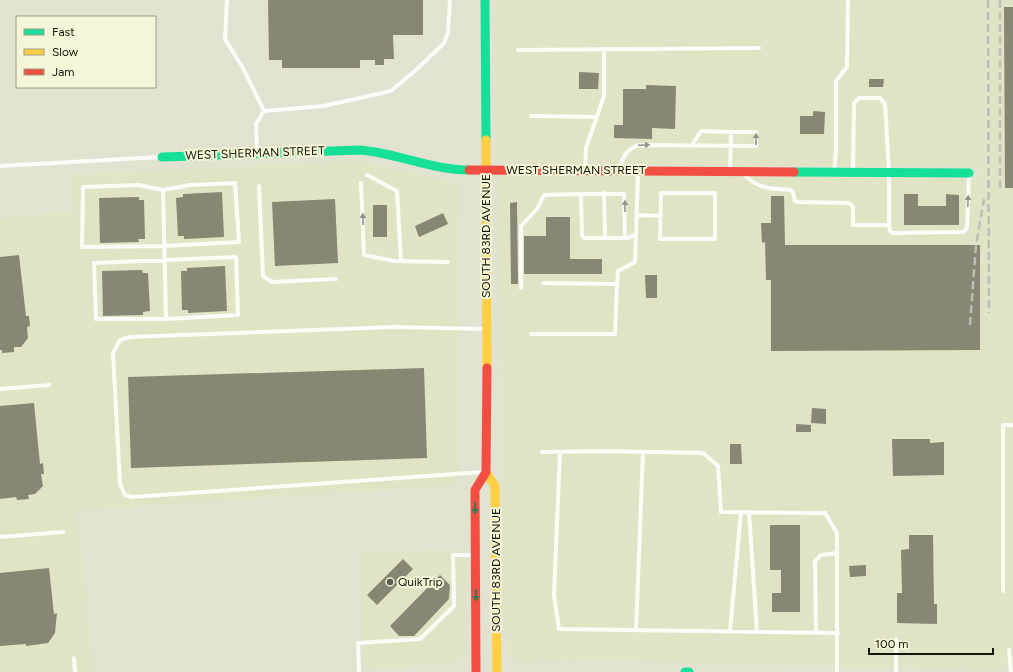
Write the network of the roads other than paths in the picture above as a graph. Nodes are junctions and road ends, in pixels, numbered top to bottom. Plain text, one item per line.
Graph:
1 (227, 0) edge
2 (450, 0) edge
3 (485, 0) edge
4 (848, 0) edge
5 (759, 48) dead end
6 (518, 50) dead end
7 (604, 50) junction
8 (264, 111) junction
9 (531, 116) dead end
10 (597, 118) junction
11 (731, 132) junction
12 (692, 145) junction
13 (730, 146) junction
14 (257, 153) junction
15 (162, 157) joint
16 (0, 166) edge
17 (486, 170) junction
18 (585, 170) junction
19 (620, 170) junction
20 (638, 171) junction
21 (730, 171) junction
22 (742, 171) junction
23 (834, 172) junction
24 (853, 172) junction
25 (889, 172) junction
26 (969, 173) joint
27 (368, 174) dead end
28 (361, 183) dead end
29 (259, 186) dead end
30 (163, 190) junction
31 (604, 193) junction
32 (581, 194) junction
33 (638, 215) junction
34 (660, 216) junction
35 (889, 225) junction
36 (636, 234) junction
37 (605, 238) junction
38 (625, 238) junction
39 (164, 246) junction
40 (165, 260) junction
41 (401, 261) junction
42 (448, 262) dead end
43 (336, 279) dead end
44 (543, 283) dead end
45 (617, 284) junction
46 (521, 288) dead end
47 (166, 319) junction
48 (487, 329) junction
49 (531, 334) dead end
50 (49, 385) dead end
51 (0, 389) edge
52 (1013, 425) edge
53 (542, 452) dead end
54 (560, 452) junction
55 (643, 452) junction
56 (486, 472) junction
57 (741, 512) junction
58 (749, 512) junction
59 (63, 532) dead end
60 (0, 537) edge
61 (837, 553) junction
62 (476, 556) junction
63 (1003, 591) dead end
64 (636, 630) junction
65 (730, 632) junction
66 (757, 632) junction
67 (816, 633) junction
68 (838, 633) junction
69 (896, 639) dead end
70 (1009, 650) dead end
71 (74, 658) dead end
72 (75, 672) edge
73 (359, 672) edge
74 (476, 672) edge
75 (497, 672) edge
76 (685, 672) edge
77 (689, 672) edge
78 (837, 672) edge
79 (896, 672) edge
80 (1011, 672) edge

1 - 8 lane
2 - 8 lane
3 - 17 main road, SOUTH 83RD AVENUE
4 - 23 lane
5 - 7 lane
6 - 7 lane
7 - 10 lane
8 - 14 lane
9 - 10 lane
10 - 18 lane
11 - 12 lane
11 - 13 lane
13 -> 11 lane
12 - 13 lane
19 -> 12 lane
13 - 21 lane
14 - 15 main road, WEST SHERMAN STREET
14 - 17 main road, WEST SHERMAN STREET
15 - 16 lane
17 - 18 main road, WEST SHERMAN STREET
17 - 48 main road, SOUTH 83RD AVENUE
18 - 19 main road, WEST SHERMAN STREET
19 - 20 main road, WEST SHERMAN STREET
20 - 21 main road, WEST SHERMAN STREET
20 - 33 lane
21 - 22 main road, WEST SHERMAN STREET
22 - 23 main road, WEST SHERMAN STREET
22 - 35 lane
23 - 24 main road, WEST SHERMAN STREET
24 - 25 main road, WEST SHERMAN STREET
24 - 25 lane
25 - 26 main road, WEST SHERMAN STREET
25 - 35 lane
35 -> 26 lane
27 - 41 lane
41 -> 28 lane
29 - 43 lane
30 - 39 lane
30 - 39 lane
30 - 39 lane
31 - 32 lane
31 - 37 lane
38 -> 31 lane
32 - 37 lane
32 - 46 lane
33 - 34 lane
33 - 36 lane
34 - 34 lane
36 - 38 lane
36 - 45 lane
37 - 38 lane
39 - 40 lane
40 - 47 lane
40 - 47 lane
40 - 47 lane
41 - 42 lane
44 - 45 lane
45 - 49 lane
48 - 56 main road, SOUTH 83RD AVENUE
48 - 56 lane
50 - 51 lane
52 - 63 lane
53 - 54 lane
54 - 55 lane
54 - 64 lane
55 - 57 lane
55 - 64 lane
56 -> 62 main road, SOUTH 83RD AVENUE
56 - 75 main road, SOUTH 83RD AVENUE
57 - 58 lane
57 - 65 lane
58 - 61 lane
58 - 66 lane
59 - 60 lane
61 - 67 lane
61 - 68 lane
62 - 73 lane
62 -> 74 main road, SOUTH 83RD AVENUE
64 - 65 lane
65 - 66 lane
66 - 67 lane
67 - 68 lane
68 - 78 lane
69 - 79 lane
70 - 80 lane
71 - 72 lane
76 - 77 main road

